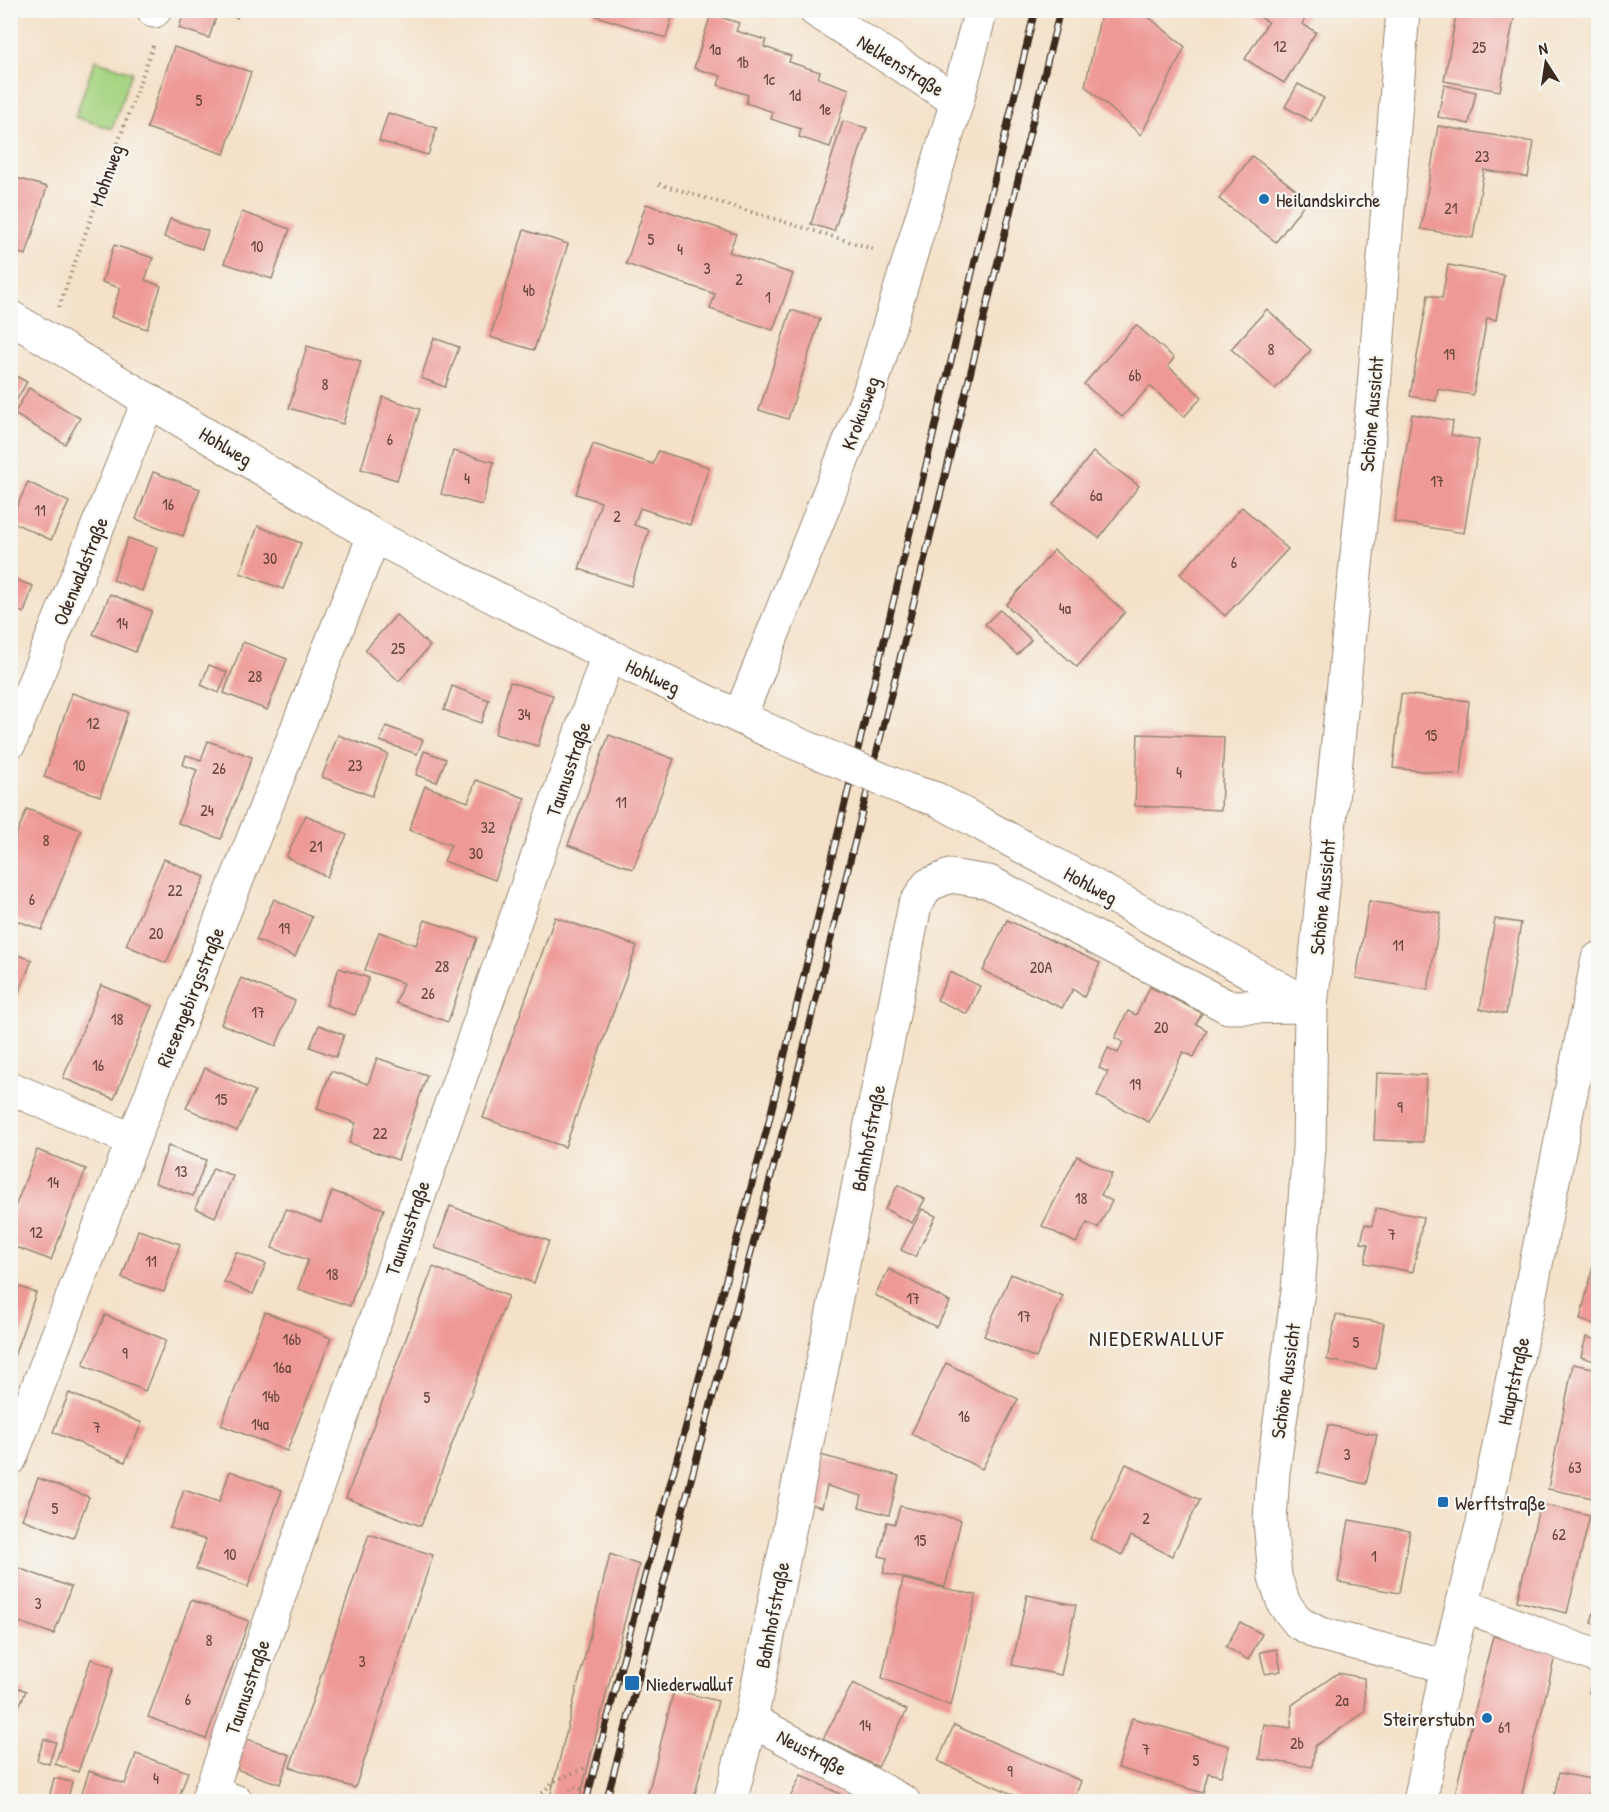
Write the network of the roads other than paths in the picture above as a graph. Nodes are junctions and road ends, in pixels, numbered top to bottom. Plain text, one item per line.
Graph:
1 (815, 10) edge
2 (981, 10) edge
3 (1403, 10) edge
4 (957, 101) junction
5 (10, 317) edge
6 (149, 400) junction
7 (374, 536) junction
8 (608, 655) junction
9 (740, 717) junction
10 (10, 742) edge
11 (1599, 959) edge
12 (1311, 1006) junction
13 (10, 1089) edge
14 (134, 1140) junction
15 (10, 1459) edge
16 (1464, 1605) junction
17 (1599, 1657) edge
18 (1447, 1666) junction
19 (751, 1720) junction
20 (218, 1798) edge
21 (730, 1802) edge
22 (904, 1802) edge
23 (1420, 1802) edge

1 - 4 street, Nelkenstraße
2 - 4 street, Krokusweg
3 - 12 street, Schöne Aussicht
4 - 9 street, Krokusweg
5 - 6 street, Hohlweg
6 - 7 street, Hohlweg
6 - 10 street, Odenwaldstraße
7 - 8 street, Hohlweg
7 - 14 street, Riesengebirgsstraße
8 - 9 street, Hohlweg
8 - 20 street, Taunusstraße
9 - 12 street, Hohlweg, bridge
11 - 16 street, Hauptstraße
12 - 18 street, Schöne Aussicht
12 - 19 street, Bahnhofstraße
13 - 14 street
14 - 15 street, Riesengebirgsstraße
16 - 17 street
16 - 18 street, Hauptstraße
18 - 23 street, Hauptstraße
19 - 21 street, Bahnhofstraße
19 - 22 street, Neustraße

